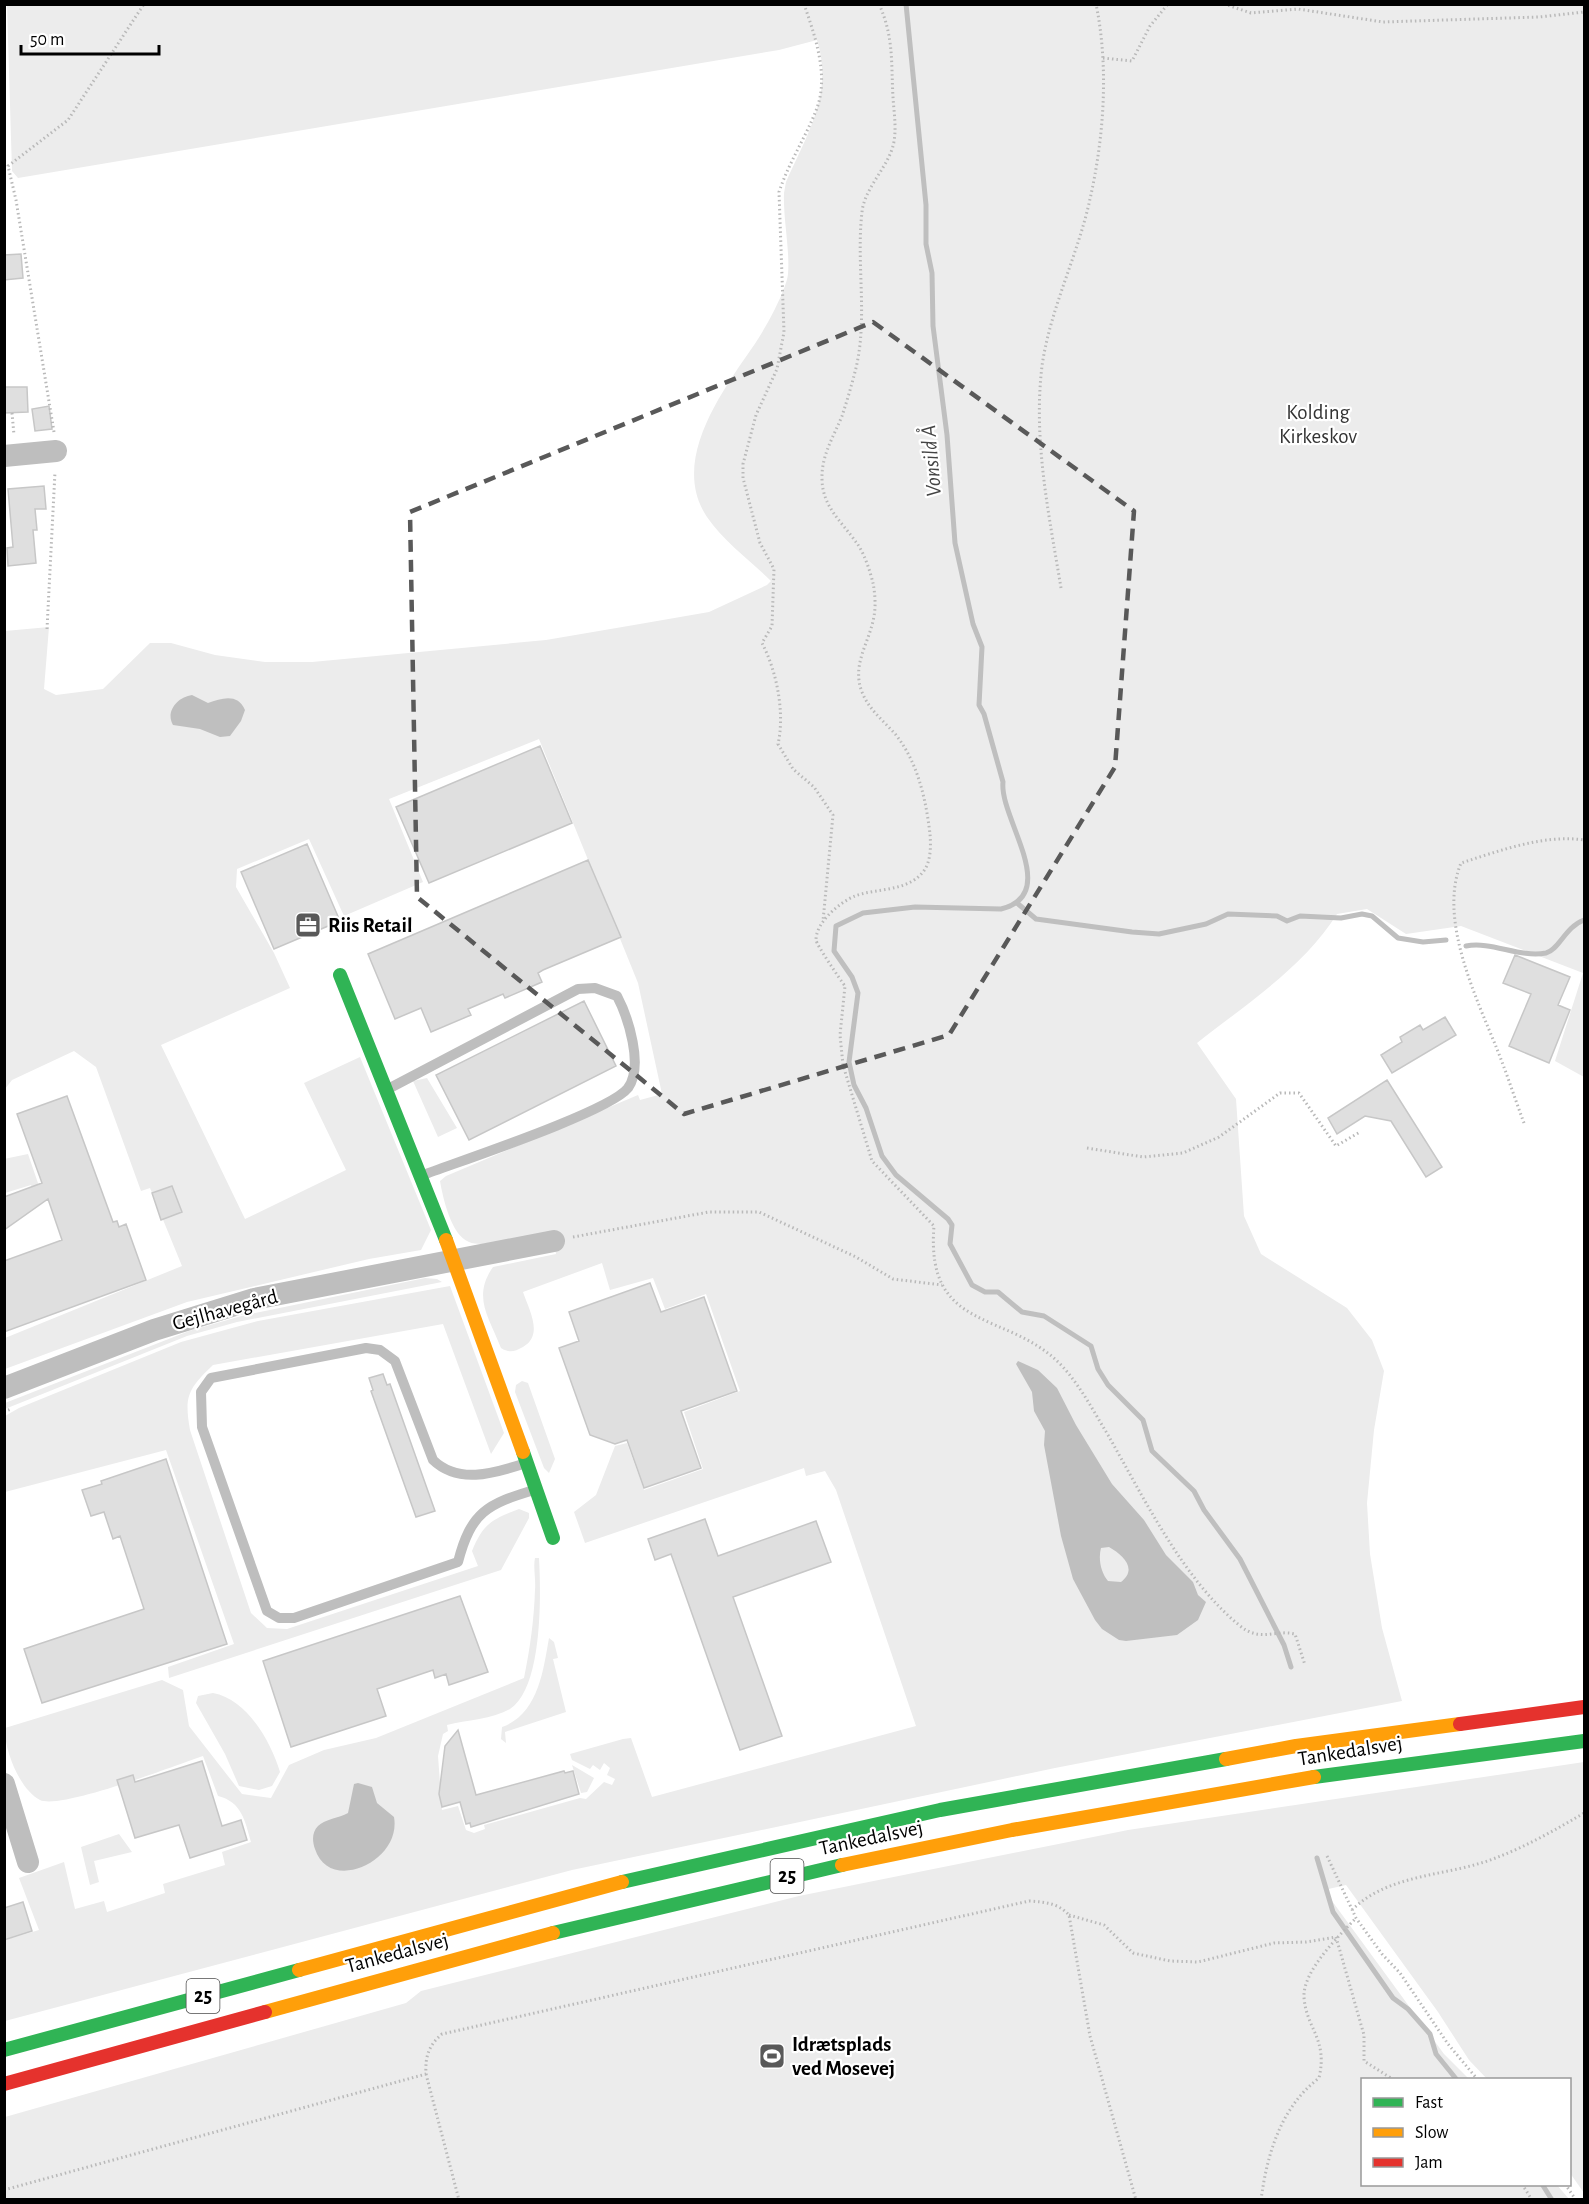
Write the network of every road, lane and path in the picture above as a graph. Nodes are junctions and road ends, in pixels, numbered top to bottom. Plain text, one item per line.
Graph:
1 (144, 4) edge
2 (804, 4) edge
3 (879, 4) edge
4 (1096, 4) edge
5 (1168, 4) edge
6 (1224, 4) edge
7 (1584, 12) edge
8 (1102, 58) junction
9 (56, 451) junction
10 (4, 456) edge
11 (1061, 588) dead end
12 (47, 629) dead end
13 (1584, 839) edge
14 (823, 921) junction
15 (340, 975) dead end
16 (385, 1090) junction
17 (1524, 1123) dead end
18 (1360, 1132) dead end
19 (1087, 1148) dead end
20 (420, 1176) junction
21 (554, 1241) joint
22 (454, 1260) junction
23 (942, 1285) junction
24 (10, 1398) edge
25 (4, 1412) edge
26 (526, 1463) junction
27 (536, 1490) junction
28 (553, 1538) dead end
29 (1305, 1665) dead end
30 (1584, 1707) edge
31 (1584, 1741) edge
32 (4, 1784) edge
33 (1584, 1813) edge
34 (1327, 1856) dead end
35 (28, 1862) dead end
36 (1352, 1910) junction
37 (1069, 1915) junction
38 (1355, 1919) junction
39 (1336, 1937) junction
40 (4, 2050) edge
41 (426, 2073) junction
42 (1392, 2078) edge
43 (1477, 2078) edge
44 (4, 2084) edge
45 (1523, 2186) edge
46 (1566, 2186) edge
47 (4, 2190) edge
48 (459, 2199) edge
49 (1136, 2199) edge
50 (1261, 2199) edge
51 (1532, 2199) edge
52 (1576, 2199) edge

1 - 9 path
2 - 14 path
3 - 14 path
4 - 8 path
5 - 8 path
6 - 7 path
8 - 11 path
9 - 10 street
9 - 12 path
13 - 17 path
14 - 23 path
15 - 16 main road
16 - 20 main road
16 - 20 lane
18 - 19 path
20 - 22 main road
21 - 22 street, Gejlhavegård
21 - 23 path
22 - 24 street, Gejlhavegård
22 - 26 main road
23 - 29 path
24 - 25 path
26 - 27 main road
26 - 27 lane
27 - 28 main road
30 - 40 main road, Tankedalsvej / 25
31 - 44 main road, Tankedalsvej / 25
32 - 35 street
33 - 36 path
34 - 36 path
36 - 38 path
37 - 39 path
37 - 41 path
37 - 49 path
38 - 39 path
38 - 43 path
39 - 42 path
39 - 50 path
41 - 47 path
41 - 48 path
45 - 51 path
46 - 52 path

